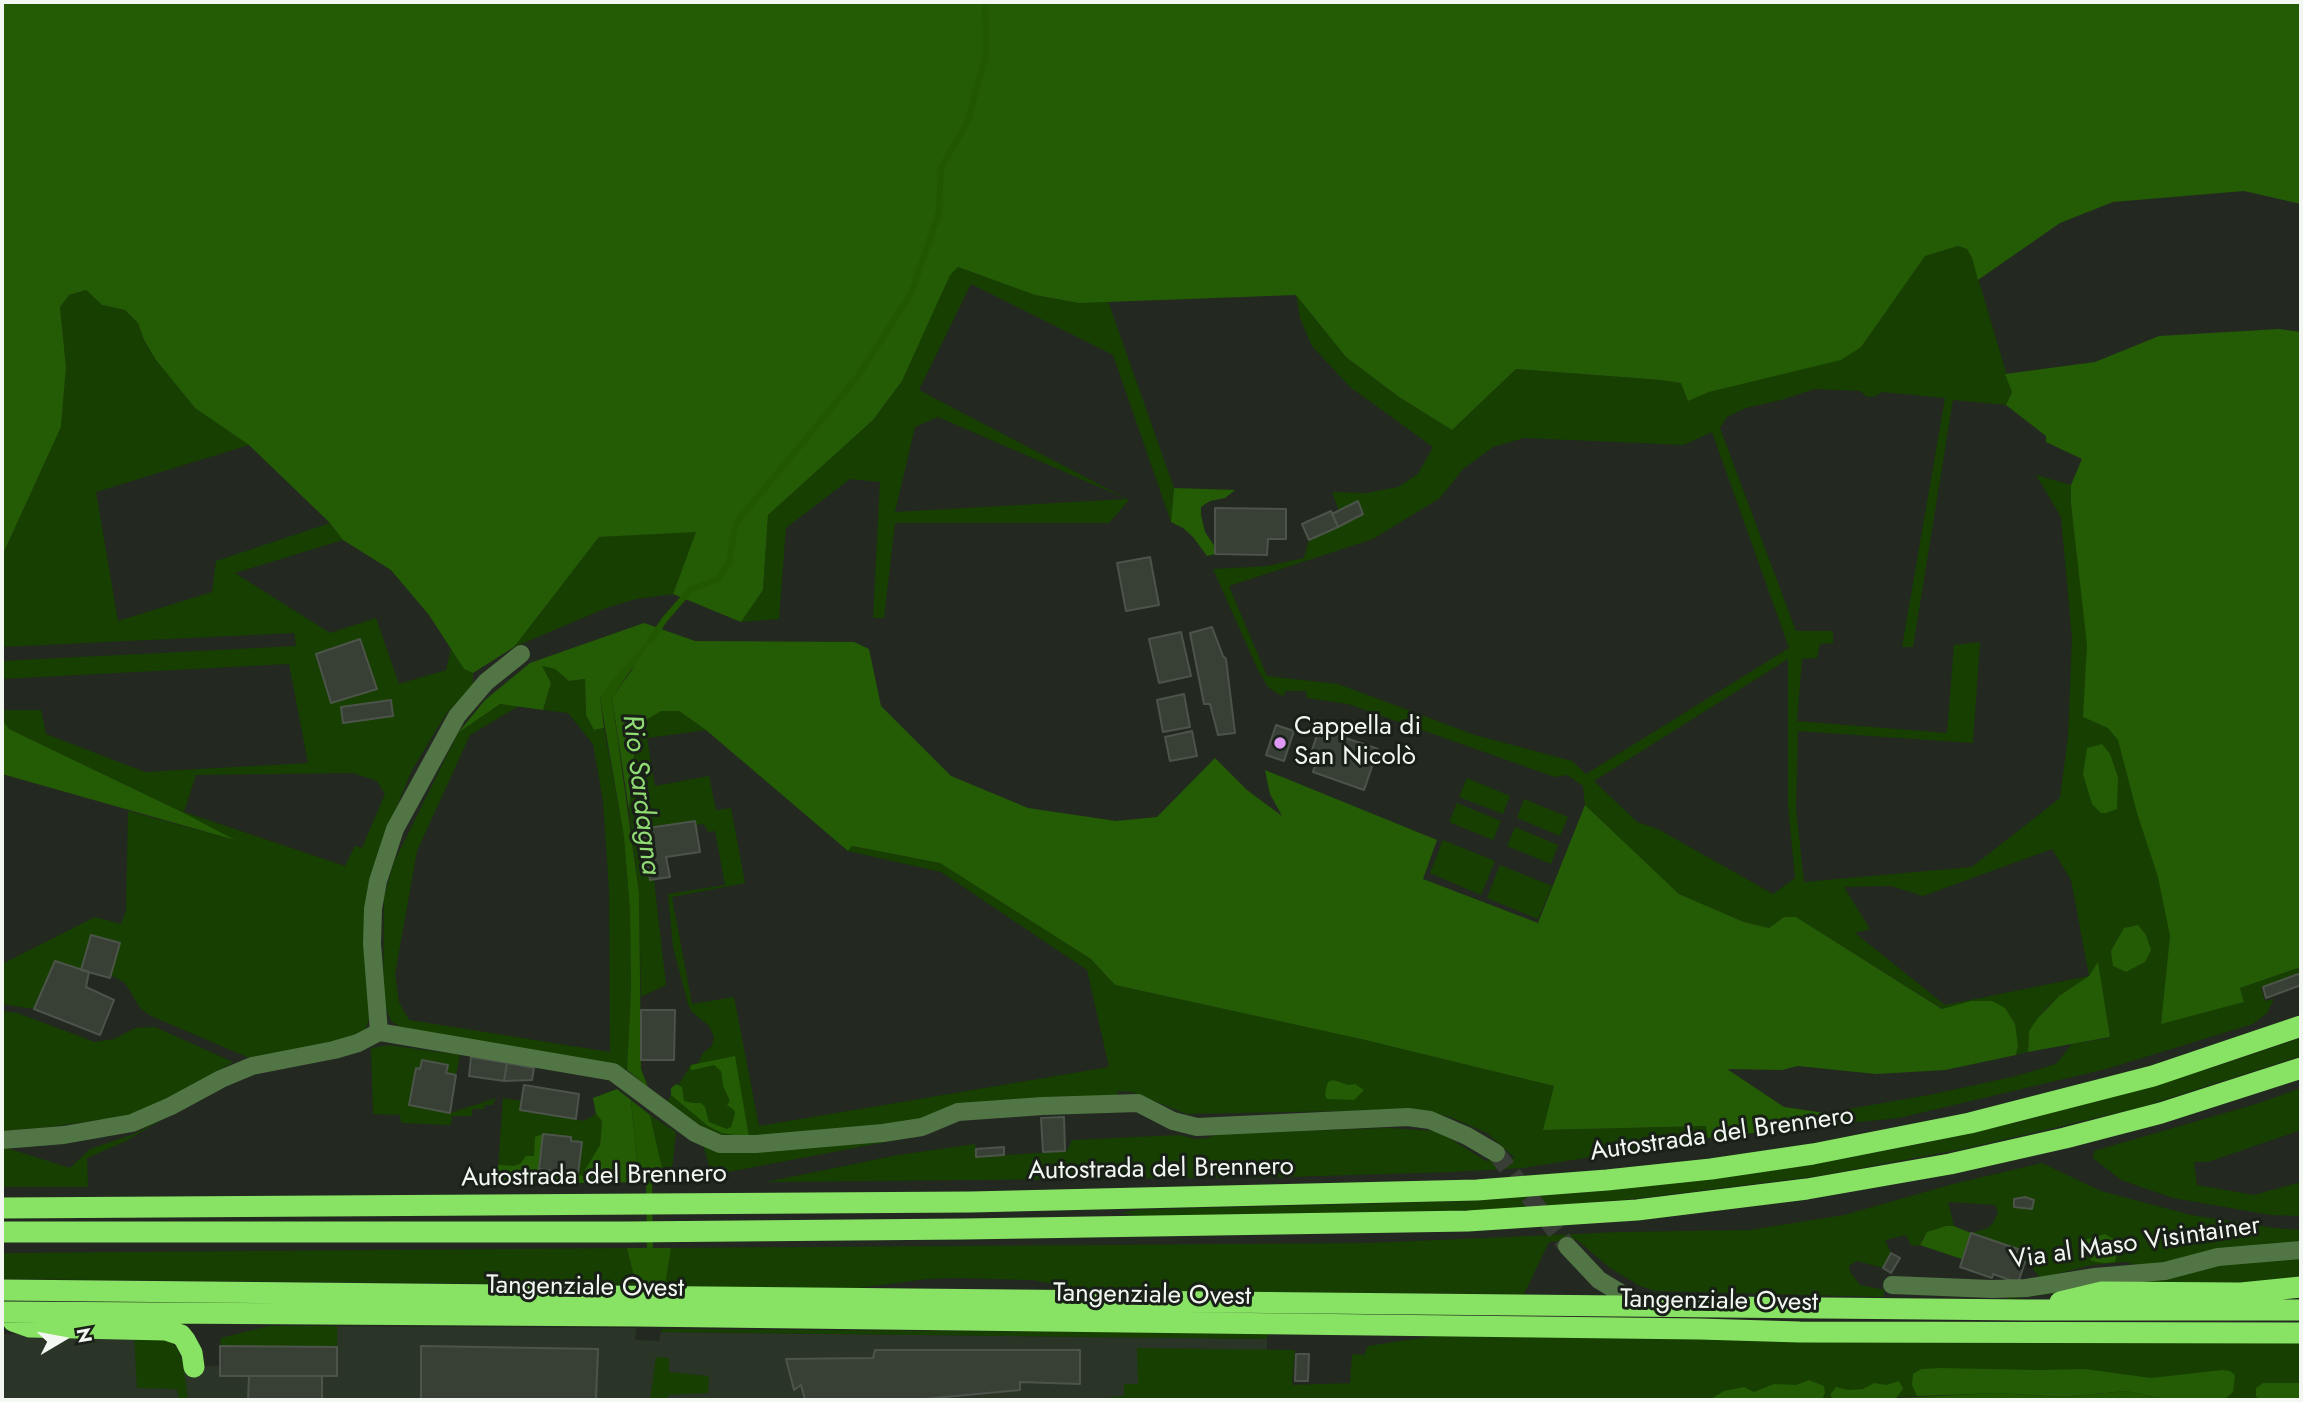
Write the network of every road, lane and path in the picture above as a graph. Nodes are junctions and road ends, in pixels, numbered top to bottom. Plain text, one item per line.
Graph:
1 (521, 654) dead end
2 (2301, 1026) edge
3 (379, 1032) junction
4 (2301, 1068) edge
5 (2, 1140) edge
6 (1496, 1153) tunnel mouth
7 (2, 1208) edge
8 (2, 1232) edge
9 (1567, 1246) tunnel mouth
10 (2301, 1250) edge
11 (1892, 1285) dead end
12 (2301, 1287) edge
13 (2, 1290) edge
14 (636, 1306) junction
15 (1642, 1306) junction
16 (664, 1307) junction
17 (2026, 1310) junction
18 (2301, 1310) edge
19 (2, 1314) edge
20 (2301, 1333) edge
21 (194, 1367) dead end

1 - 3 street
2 - 7 highway, Autostrada del Brennero
3 - 5 street
3 - 6 street
4 - 8 highway, Autostrada del Brennero
9 - 15 street
10 - 11 street, Via al Maso Visintainer
12 - 17 highway
13 - 14 highway, Tangenziale Ovest
14 - 16 highway, Tangenziale Ovest
14 - 19 highway, Tangenziale Ovest
15 - 16 highway, Tangenziale Ovest
15 - 17 highway, Tangenziale Ovest
16 - 20 highway, Tangenziale Ovest
17 - 18 highway, Tangenziale Ovest
19 - 21 highway

